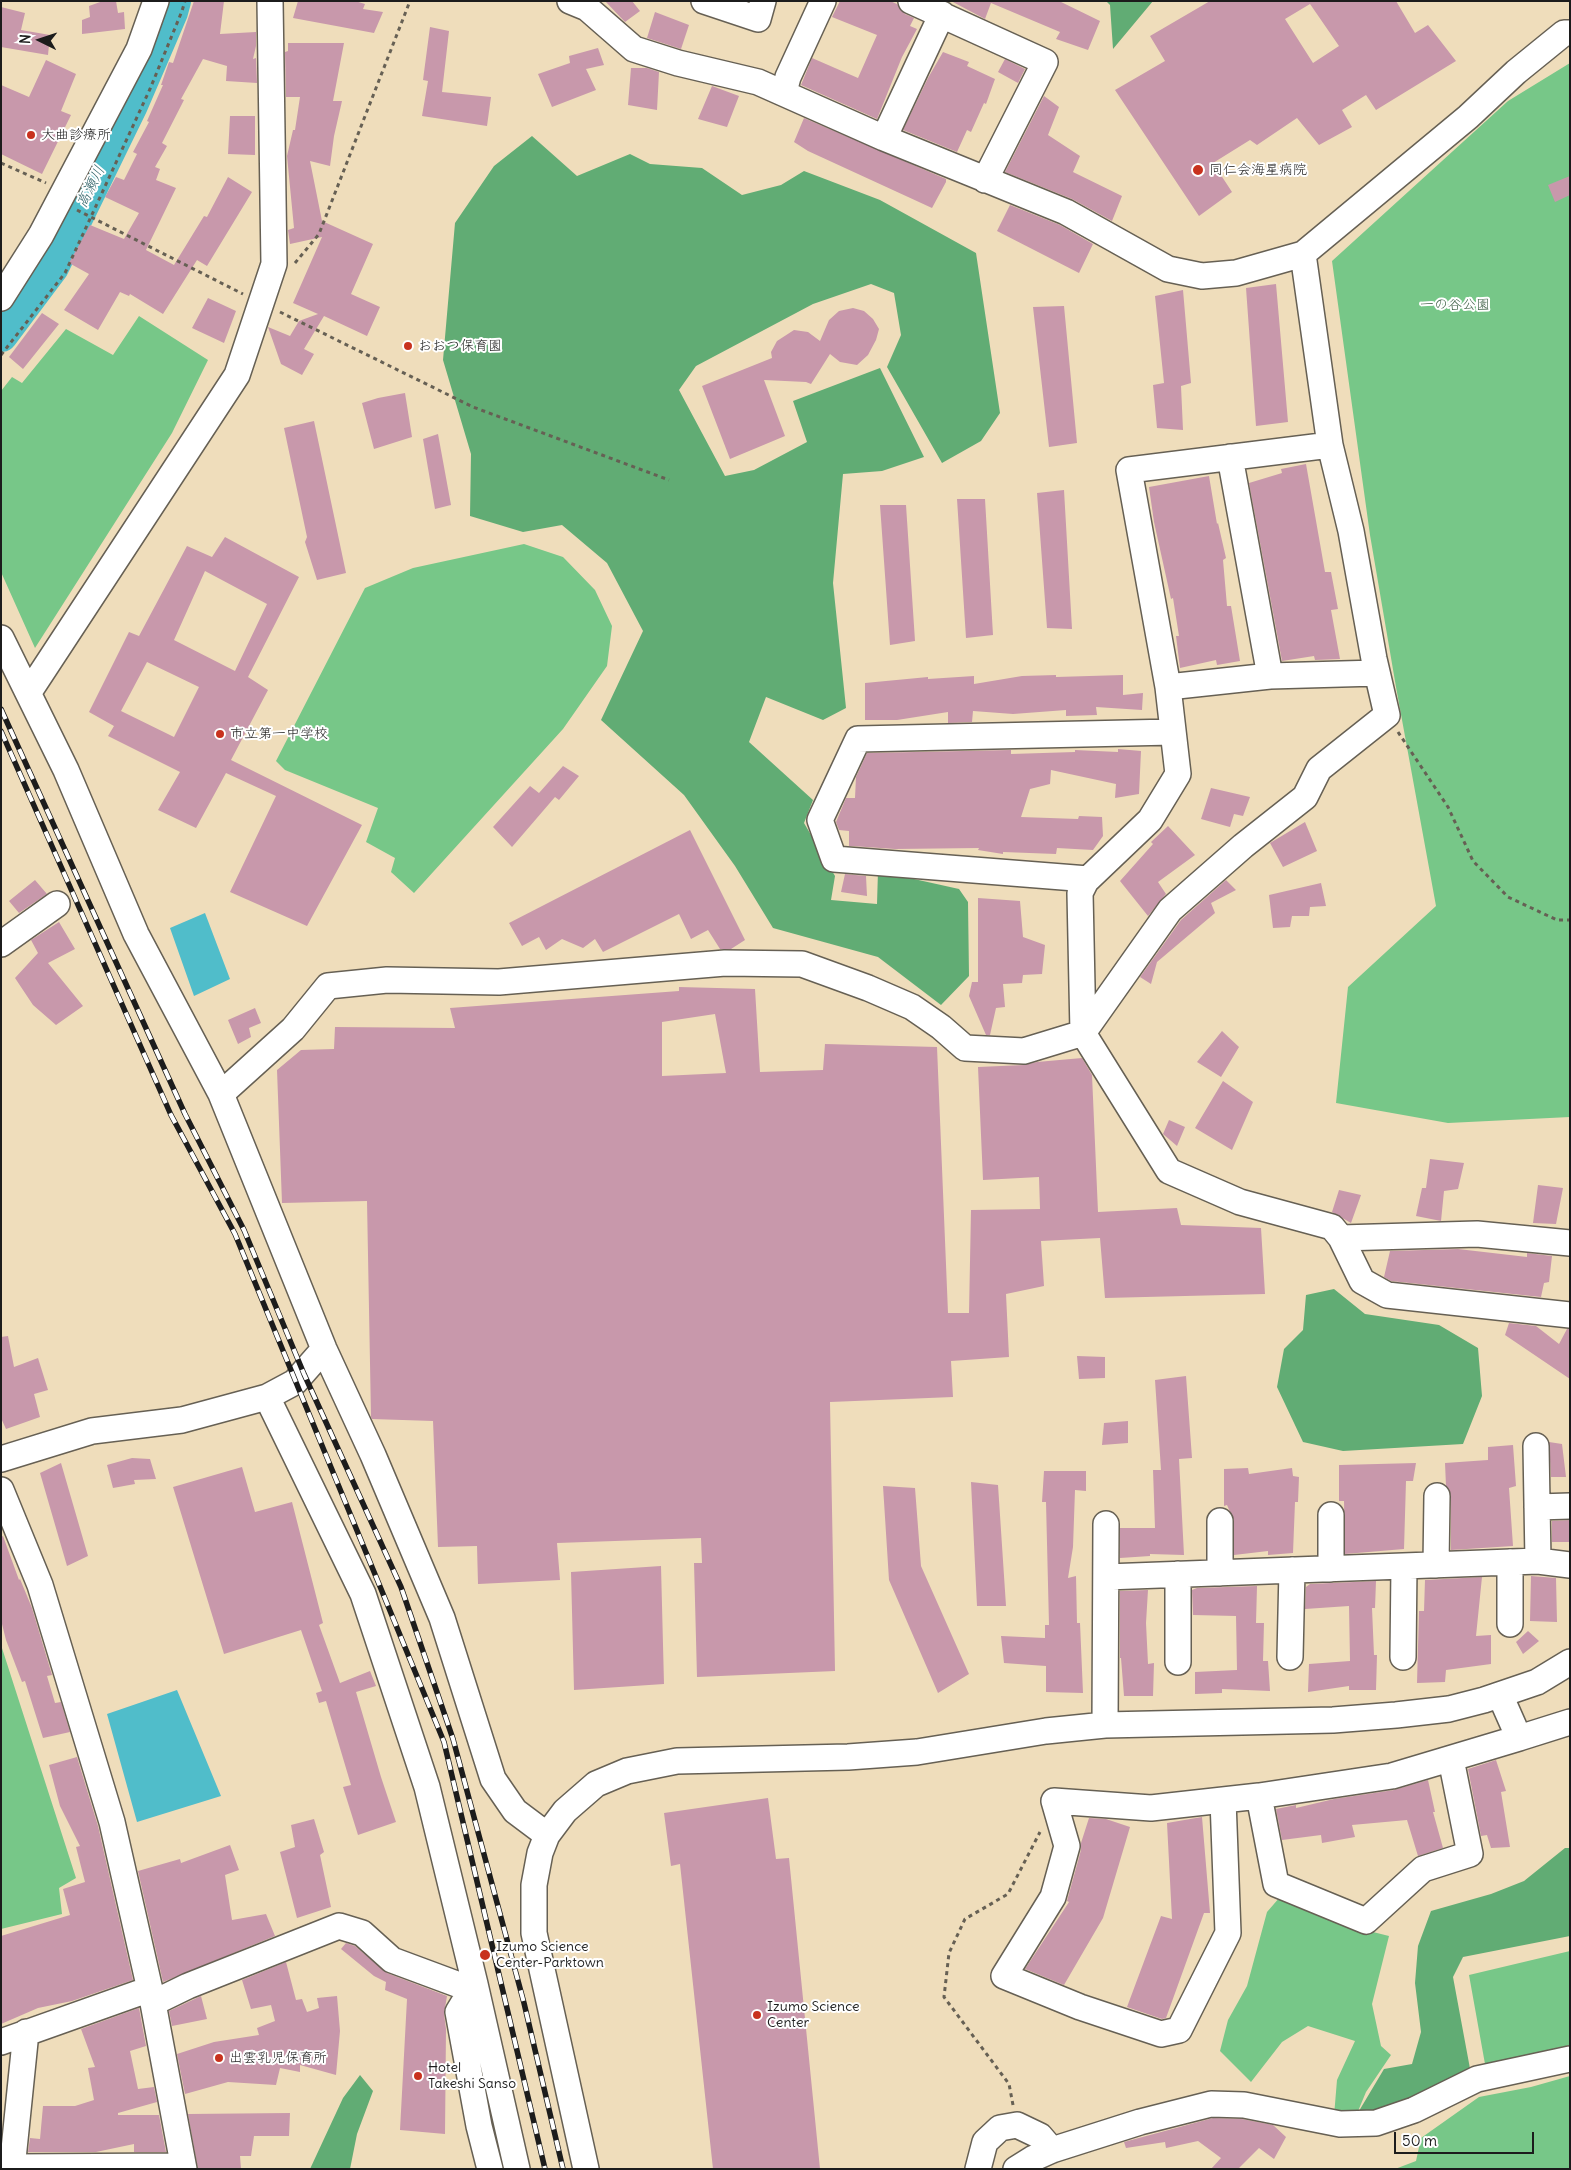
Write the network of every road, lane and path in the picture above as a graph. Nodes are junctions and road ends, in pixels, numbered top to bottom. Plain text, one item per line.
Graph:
1 (156, 1) edge
2 (184, 1) edge
3 (270, 1) edge
4 (410, 1) edge
5 (704, 1) edge
6 (763, 1) edge
7 (823, 1) edge
8 (911, 1) edge
9 (588, 5) edge
10 (942, 14) junction
11 (1570, 33) edge
12 (784, 92) junction
13 (884, 138) junction
14 (1, 163) edge
15 (984, 180) junction
16 (61, 197) junction
17 (90, 216) junction
18 (1303, 254) junction
19 (290, 269) dead end
20 (1, 298) edge
21 (261, 304) junction
22 (1, 355) edge
23 (1330, 445) junction
24 (1230, 457) junction
25 (669, 480) dead end
26 (1, 638) edge
27 (1377, 673) junction
28 (1270, 676) junction
29 (1168, 687) junction
30 (29, 692) junction
31 (1387, 715) junction
32 (1173, 732) junction
33 (1088, 879) junction
34 (57, 904) dead end
35 (1570, 920) edge
36 (1, 944) edge
37 (1083, 1033) junction
38 (221, 1094) junction
39 (1341, 1238) junction
40 (1570, 1243) edge
41 (1570, 1315) edge
42 (324, 1349) junction
43 (267, 1396) junction
44 (1536, 1446) dead end
45 (1, 1459) edge
46 (1, 1490) edge
47 (1437, 1496) dead end
48 (1537, 1506) junction
49 (1570, 1506) edge
50 (1331, 1514) dead end
51 (1220, 1521) dead end
52 (1106, 1524) dead end
53 (1538, 1561) junction
54 (1510, 1562) junction
55 (1436, 1565) junction
56 (1570, 1565) edge
57 (1404, 1566) junction
58 (1331, 1569) junction
59 (1292, 1570) junction
60 (1220, 1573) junction
61 (1178, 1574) junction
62 (1106, 1577) junction
63 (1510, 1624) dead end
64 (1290, 1657) dead end
65 (1403, 1657) dead end
66 (1178, 1662) dead end
67 (1570, 1662) edge
68 (1500, 1694) junction
69 (1570, 1722) edge
70 (1105, 1725) junction
71 (1519, 1738) junction
72 (1451, 1758) junction
73 (1258, 1796) junction
74 (1223, 1800) junction
75 (547, 1834) junction
76 (475, 1984) junction
77 (152, 1996) junction
78 (26, 2032) junction
79 (1, 2042) edge
80 (1570, 2059) edge
81 (1052, 2150) junction
82 (12, 2168) edge
83 (183, 2168) edge
84 (490, 2169) edge
85 (517, 2169) edge
86 (586, 2169) edge
87 (978, 2169) edge
88 (1016, 2169) edge

1 - 16 street
2 - 17 path
3 - 21 street
4 - 19 path
5 - 6 street
7 - 12 street
8 - 10 street
9 - 12 street
10 - 13 street
10 - 15 street
11 - 18 street
12 - 13 street
13 - 15 street
14 - 16 path
15 - 18 street
16 - 17 path
16 - 20 street
17 - 21 path
17 - 22 path
18 - 23 street
21 - 25 path
21 - 30 street
23 - 24 street
23 - 27 street
24 - 28 street
24 - 29 street
26 - 30 street
27 - 28 street
27 - 31 street
28 - 29 street
29 - 32 street
30 - 38 street
31 - 35 path
31 - 37 street
32 - 33 street
32 - 33 street
33 - 37 street
34 - 36 street
37 - 38 street
37 - 39 street
38 - 42 street
39 - 40 street
39 - 41 street
42 - 43 street
42 - 75 street
43 - 45 street
43 - 76 street
44 - 48 street
46 - 77 street
47 - 55 street
48 - 49 street
48 - 53 street
50 - 58 street
51 - 60 street
52 - 62 street
53 - 54 street
53 - 56 street
54 - 55 street
54 - 63 street
55 - 57 street
57 - 58 street
57 - 65 street
58 - 59 street
59 - 60 street
59 - 64 street
60 - 61 street
61 - 62 street
61 - 66 street
62 - 70 street
67 - 68 street
68 - 70 street
68 - 71 street
69 - 71 street
70 - 75 street
71 - 72 street
72 - 73 street
72 - 73 street
73 - 74 street
74 - 74 street
75 - 86 street
76 - 77 street
76 - 84 street
76 - 85 street
77 - 78 street
77 - 83 street
78 - 79 street
78 - 82 street
80 - 81 street
81 - 87 street
81 - 88 street
82 - 83 street

